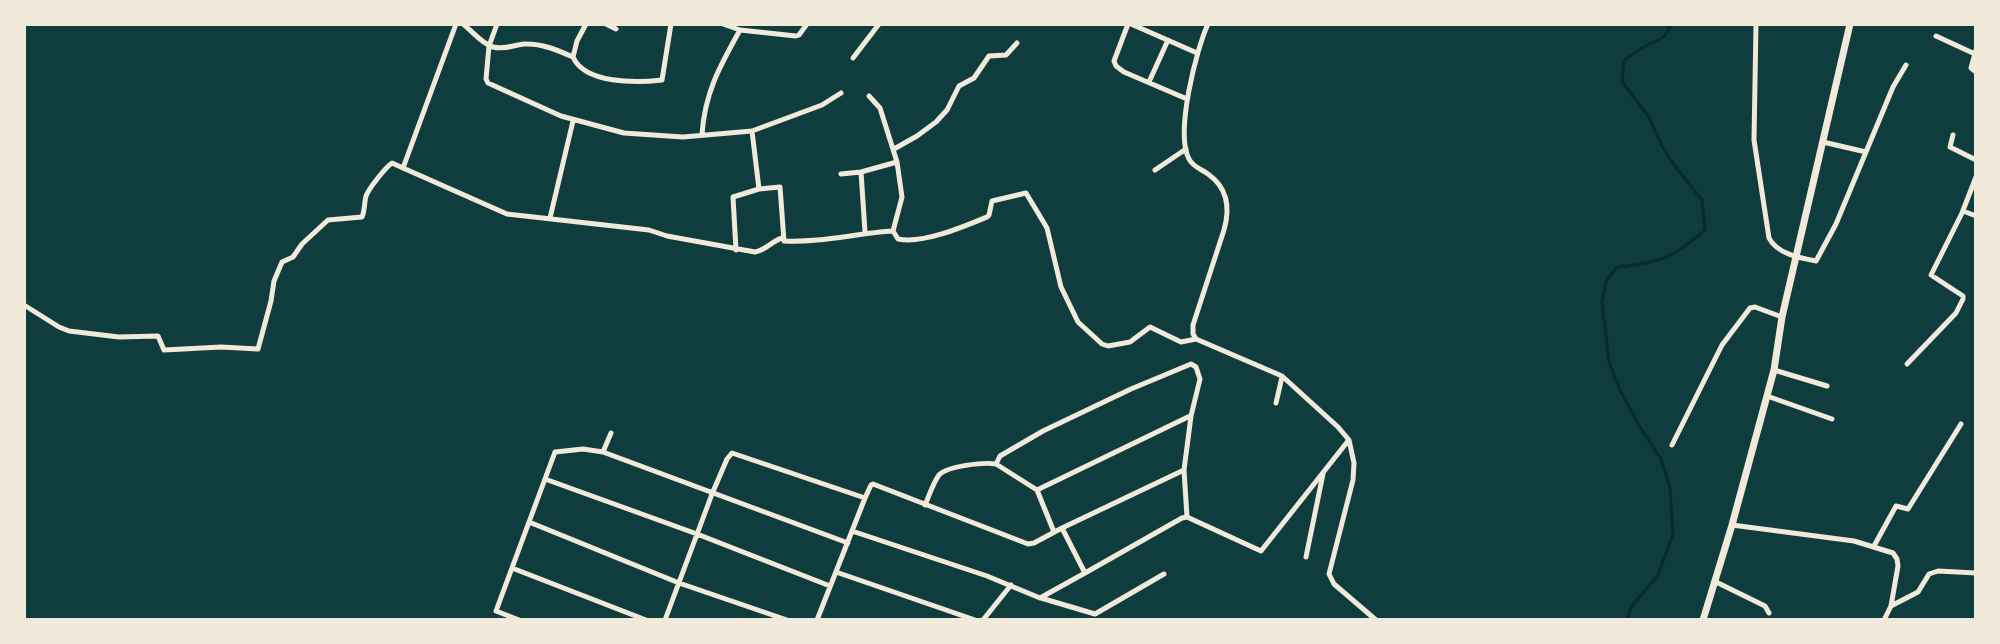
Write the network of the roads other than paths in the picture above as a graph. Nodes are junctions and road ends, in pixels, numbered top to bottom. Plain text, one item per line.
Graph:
1 (456, 24) edge
2 (463, 24) edge
3 (497, 24) edge
4 (586, 24) edge
5 (606, 24) edge
6 (671, 24) edge
7 (723, 24) edge
8 (807, 24) edge
9 (1129, 24) edge
10 (1208, 24) edge
11 (1756, 24) edge
12 (1850, 24) edge
13 (876, 25) edge
14 (616, 29) dead end
15 (740, 30) junction
16 (1936, 36) dead end
17 (1168, 40) junction
18 (1017, 43) dead end
19 (489, 46) junction
20 (1975, 52) edge
21 (1197, 53) junction
22 (573, 57) junction
23 (853, 58) dead end
24 (1906, 65) dead end
25 (1976, 72) edge
26 (1149, 82) junction
27 (841, 93) dead end
28 (869, 96) dead end
29 (1187, 99) junction
30 (573, 121) junction
31 (752, 131) junction
32 (702, 134) junction
33 (1953, 135) dead end
34 (1823, 142) junction
35 (894, 149) junction
36 (1186, 149) junction
37 (1866, 152) junction
38 (1976, 160) edge
39 (897, 162) junction
40 (403, 168) junction
41 (1155, 170) dead end
42 (861, 172) junction
43 (841, 174) dead end
44 (1976, 177) edge
45 (759, 189) junction
46 (1963, 211) junction
47 (1976, 216) edge
48 (550, 218) junction
49 (893, 231) junction
50 (865, 232) junction
51 (782, 238) junction
52 (736, 250) junction
53 (1797, 258) junction
54 (24, 305) edge
55 (1782, 317) junction
56 (1193, 340) junction
57 (1907, 364) dead end
58 (1774, 370) junction
59 (1282, 376) junction
60 (1827, 386) dead end
61 (1766, 396) junction
62 (1276, 403) dead end
63 (1191, 416) junction
64 (1832, 419) dead end
65 (1961, 424) dead end
66 (611, 433) dead end
67 (1349, 440) junction
68 (1672, 445) dead end
69 (603, 452) junction
70 (996, 464) junction
71 (1184, 470) junction
72 (1324, 473) junction
73 (545, 479) junction
74 (1037, 490) junction
75 (712, 494) junction
76 (865, 498) junction
77 (925, 505) junction
78 (1187, 517) junction
79 (529, 522) junction
80 (1732, 525) junction
81 (1062, 528) junction
82 (852, 531) junction
83 (1054, 532) junction
84 (697, 534) junction
85 (848, 543) junction
86 (1874, 546) junction
87 (1306, 557) dead end
88 (512, 568) junction
89 (836, 572) junction
90 (1085, 573) junction
91 (1976, 573) edge
92 (1164, 574) dead end
93 (1714, 581) junction
94 (679, 583) junction
95 (1011, 585) junction
96 (830, 586) junction
97 (1040, 598) junction
98 (1891, 606) junction
99 (1769, 613) dead end
100 (519, 620) edge
101 (646, 620) edge
102 (665, 620) edge
103 (787, 620) edge
104 (817, 620) edge
105 (975, 620) edge
106 (983, 620) edge
107 (1376, 620) edge
108 (1703, 620) edge
109 (1884, 620) edge

1 - 40 street
2 - 19 street
3 - 19 street
4 - 22 street
5 - 14 street
6 - 22 street
7 - 15 street
8 - 15 street
9 - 17 street
9 - 26 street
10 - 21 street
11 - 53 street
12 - 34 street
13 - 23 street
15 - 32 street
16 - 20 street
17 - 21 street
17 - 26 street
18 - 35 street
19 - 22 street
19 - 30 street
20 - 25 street
21 - 29 street
24 - 37 street
26 - 29 street
27 - 31 street
28 - 35 street
29 - 36 street
30 - 32 street
30 - 48 street
31 - 32 street
31 - 45 street
33 - 38 street
34 - 37 street
34 - 53 street
35 - 39 street
36 - 41 street
36 - 56 street
37 - 53 street
39 - 42 street
39 - 49 street
40 - 48 street
40 - 54 street
42 - 43 street
42 - 50 street
44 - 46 street
45 - 51 street
45 - 52 street
46 - 47 street
46 - 57 street
48 - 52 street
49 - 50 street
49 - 56 street
50 - 51 street
51 - 52 street
53 - 55 street
55 - 58 street
55 - 68 street
56 - 59 street
58 - 60 street
58 - 61 street
59 - 62 street
59 - 67 street
61 - 64 street
61 - 80 street
63 - 70 street
63 - 71 street
63 - 74 street
65 - 86 street
66 - 69 street
67 - 72 street
67 - 107 street
69 - 73 street
69 - 75 street
70 - 74 street
70 - 77 street
71 - 78 street
71 - 81 street
72 - 78 street
72 - 87 street
73 - 79 street
73 - 84 street
74 - 83 street
75 - 76 street
75 - 84 street
75 - 85 street
76 - 77 street
76 - 82 street
77 - 83 street
78 - 90 street
79 - 88 street
79 - 94 street
80 - 86 street
80 - 93 street
81 - 83 street
81 - 90 street
82 - 85 street
82 - 95 street
84 - 94 street
84 - 96 street
85 - 89 street
86 - 98 street
88 - 100 street
88 - 101 street
89 - 96 street
89 - 105 street
90 - 97 street
91 - 98 street
92 - 97 street
93 - 99 street
93 - 108 street
94 - 102 street
94 - 103 street
95 - 97 street
95 - 106 street
96 - 104 street
98 - 109 street

